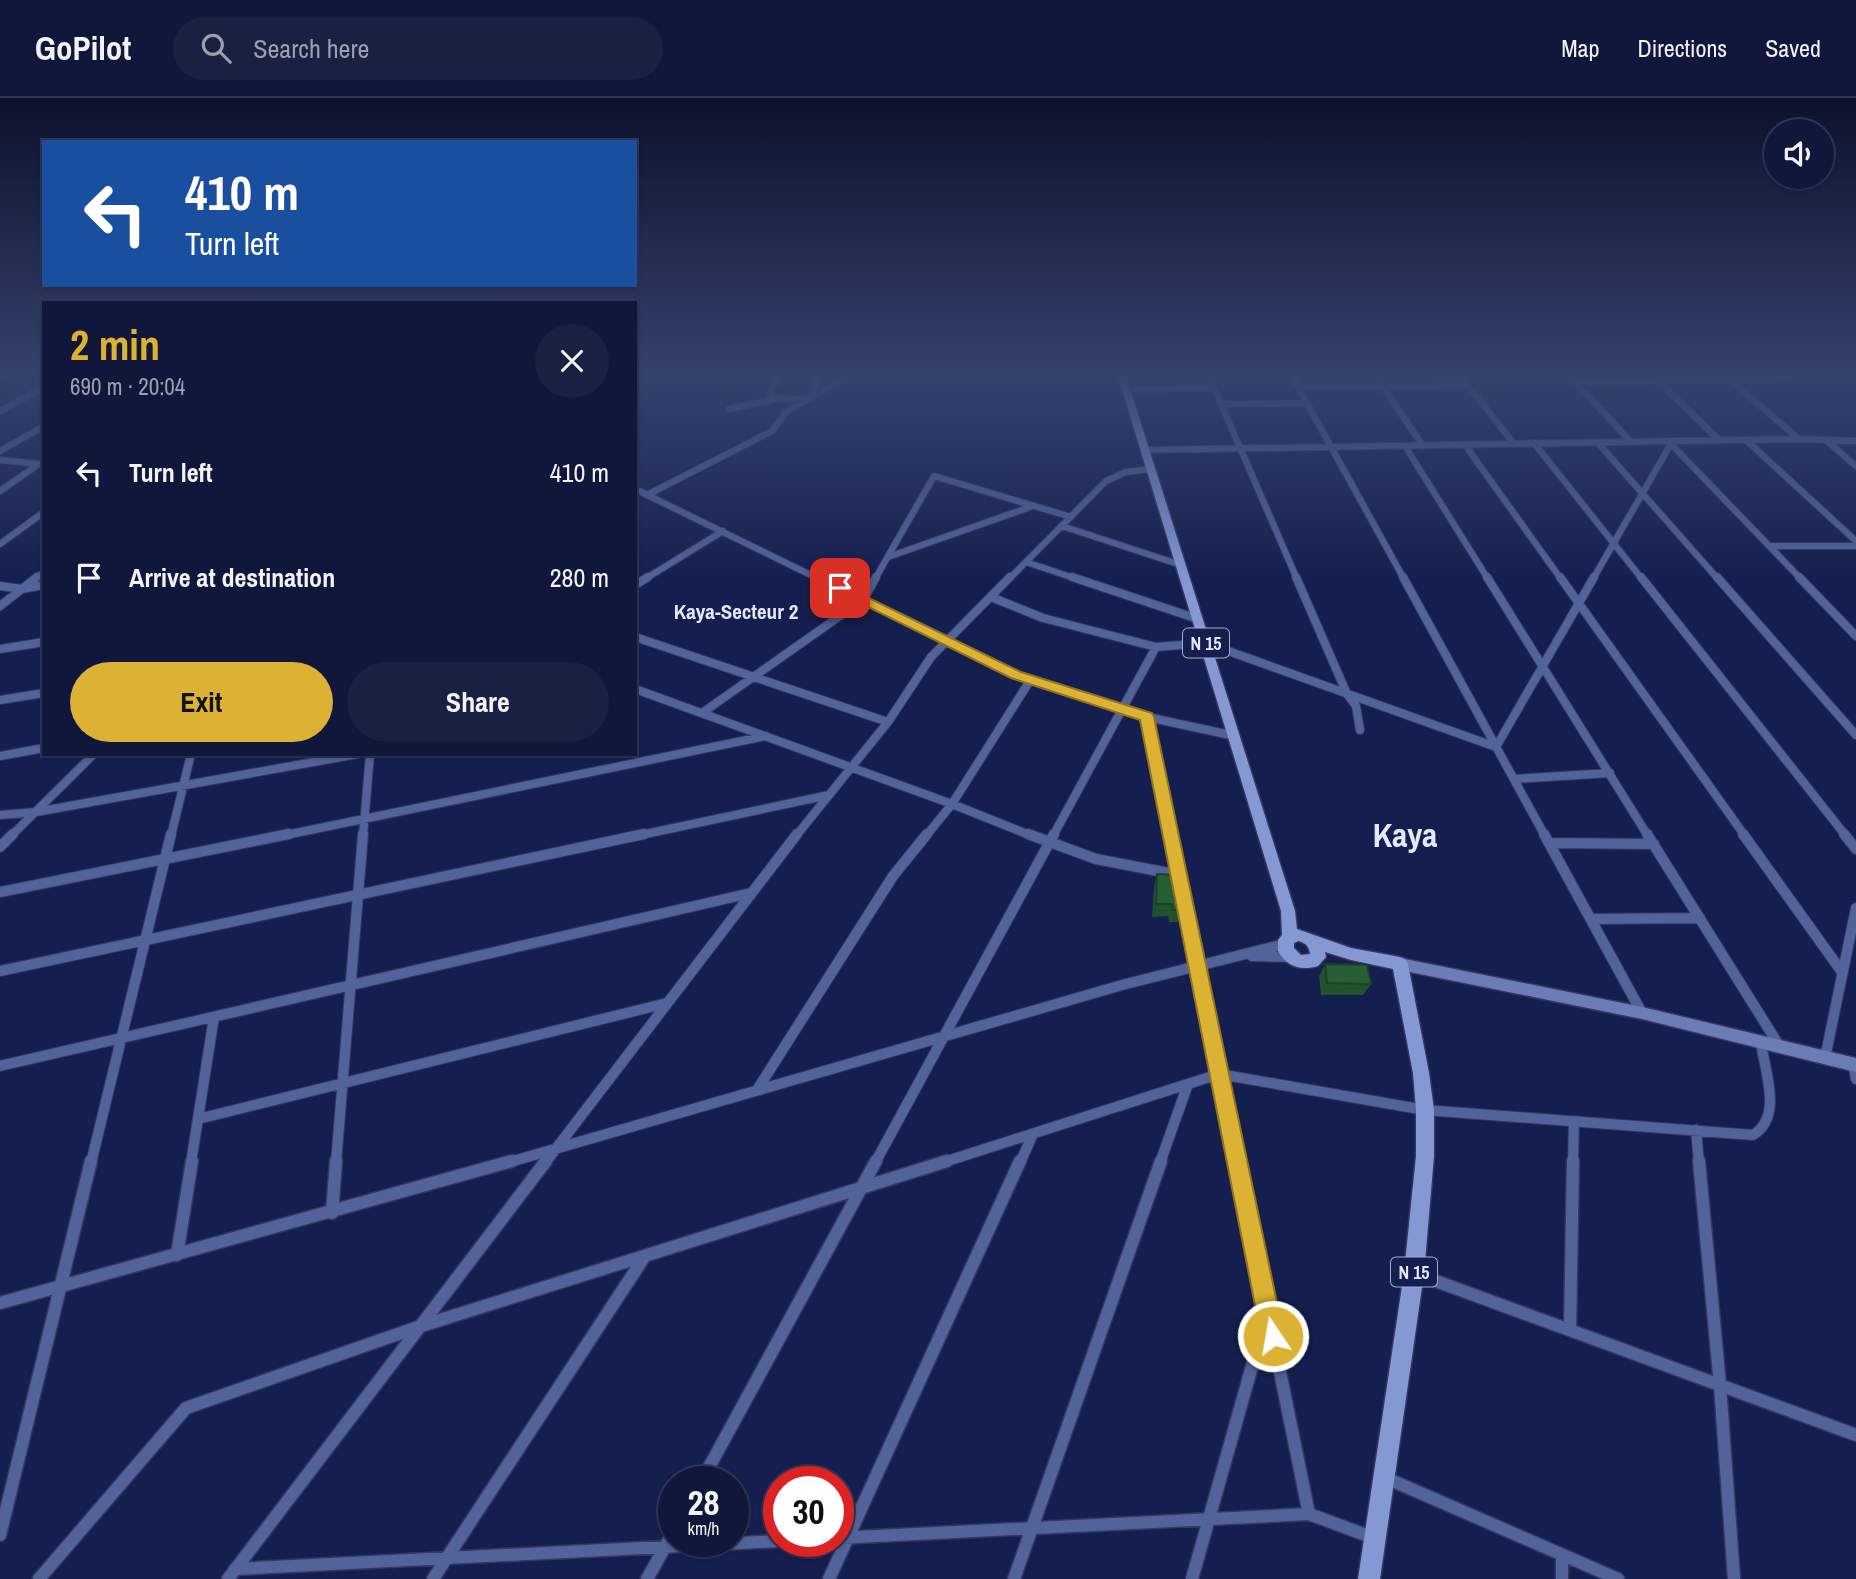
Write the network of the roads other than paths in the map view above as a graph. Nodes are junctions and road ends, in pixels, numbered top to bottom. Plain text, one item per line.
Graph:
1 (744, 445) edge
2 (1143, 445) edge
3 (1239, 445) edge
4 (1460, 445) edge
5 (1465, 445) edge
6 (1536, 445) edge
7 (1600, 445) edge
8 (1671, 445) edge
9 (1674, 445) edge
10 (1751, 445) edge
11 (1832, 445) edge
12 (1405, 446) junction
13 (1423, 446) joint
14 (1331, 447) junction
15 (1240, 448) junction
16 (1145, 450) junction
17 (0, 460) edge
18 (41, 464) edge
19 (1856, 466) edge
20 (1151, 469) junction
21 (637, 490) edge
22 (0, 491) edge
23 (1643, 493) junction
24 (647, 495) junction
25 (1033, 506) junction
26 (42, 513) edge
27 (1071, 517) junction
28 (1062, 526) junction
29 (723, 531) junction
30 (1613, 541) junction
31 (0, 544) edge
32 (1856, 544) edge
33 (1770, 547) junction
34 (888, 557) junction
35 (1026, 562) junction
36 (1181, 565) junction
37 (42, 574) edge
38 (637, 577) edge
39 (649, 577) junction
40 (637, 584) edge
41 (42, 585) edge
42 (0, 586) edge
43 (22, 589) junction
44 (991, 597) junction
45 (864, 599) junction
46 (1579, 602) junction
47 (0, 606) edge
48 (1198, 619) junction
49 (1856, 636) edge
50 (637, 638) edge
51 (947, 641) junction
52 (42, 642) edge
53 (1206, 643) junction
54 (1156, 647) junction
55 (1, 650) edge
56 (1543, 666) junction
57 (752, 677) junction
58 (1031, 679) junction
59 (637, 690) edge
60 (42, 693) edge
61 (1347, 694) junction
62 (653, 696) junction
63 (637, 699) edge
64 (0, 700) edge
65 (1122, 710) junction
66 (702, 713) junction
67 (1147, 717) junction
68 (888, 722) junction
69 (1360, 730) dead end
70 (1856, 735) edge
71 (766, 736) junction
72 (1235, 736) junction
73 (1496, 747) junction
74 (42, 748) edge
75 (0, 756) edge
76 (92, 756) edge
77 (190, 756) edge
78 (347, 756) edge
79 (370, 756) edge
80 (852, 767) junction
81 (1610, 773) junction
82 (1514, 779) junction
83 (182, 787) junction
84 (829, 795) junction
85 (952, 804) junction
86 (36, 812) junction
87 (0, 815) edge
88 (365, 819) junction
89 (1549, 843) junction
90 (1051, 844) junction
91 (1654, 844) junction
92 (0, 848) edge
93 (1856, 849) edge
94 (163, 860) junction
95 (1179, 875) junction
96 (0, 892) edge
97 (751, 893) junction
98 (359, 896) junction
99 (1856, 908) edge
100 (1700, 918) junction
101 (1591, 919) junction
102 (1854, 931) edge
103 (144, 942) junction
104 (1300, 946) junction
105 (1400, 964) junction
106 (1197, 965) junction
107 (0, 971) edge
108 (1842, 972) junction
109 (351, 985) junction
110 (667, 1003) junction
111 (1642, 1013) junction
112 (214, 1017) junction
113 (944, 1036) junction
114 (121, 1039) junction
115 (1760, 1042) junction
116 (1780, 1047) junction
117 (1825, 1058) junction
118 (0, 1066) edge
119 (1855, 1069) edge
120 (1219, 1074) junction
121 (343, 1084) junction
122 (1188, 1084) junction
123 (757, 1090) junction
124 (1425, 1110) junction
125 (198, 1119) junction
126 (1574, 1121) junction
127 (1696, 1130) junction
128 (1033, 1134) junction
129 (557, 1148) junction
130 (861, 1189) junction
131 (332, 1213) junction
132 (177, 1255) junction
133 (643, 1258) junction
134 (1414, 1273) junction
135 (61, 1287) junction
136 (0, 1303) edge
137 (1267, 1311) junction
138 (421, 1326) junction
139 (1570, 1330) junction
140 (1720, 1385) junction
141 (1856, 1435) edge
142 (710, 1466) edge
143 (1386, 1478) junction
144 (1309, 1514) junction
145 (854, 1515) edge
146 (1208, 1520) junction
147 (1033, 1528) junction
148 (0, 1535) edge
149 (854, 1537) edge
150 (1374, 1538) junction
151 (658, 1547) edge
152 (1562, 1555) junction
153 (659, 1557) edge
154 (837, 1557) edge
155 (446, 1559) junction
156 (232, 1574) edge
157 (39, 1579) edge
158 (433, 1579) edge
159 (647, 1579) edge
160 (829, 1579) edge
161 (1014, 1579) edge
162 (1192, 1579) edge
163 (1369, 1579) edge
164 (1562, 1579) edge
165 (1618, 1579) edge
166 (1734, 1579) edge

1 - 24 street
2 - 16 main road, N 15
3 - 15 street
4 - 13 street
5 - 46 street
6 - 30 street
7 - 23 street
8 - 23 street
9 - 33 street
10 - 32 street
11 - 19 street
12 - 13 street
12 - 14 street
12 - 56 street
14 - 15 street
14 - 73 street
15 - 16 street
15 - 61 street
16 - 20 main road, N 15
17 - 18 street
18 - 22 street
20 - 27 street
20 - 36 main road, N 15
21 - 24 street
23 - 30 street
23 - 70 street
24 - 29 street
25 - 27 street
25 - 34 street
25 - 34 street
26 - 31 street
27 - 28 street
28 - 35 street
28 - 36 street
29 - 39 street
29 - 45 street
30 - 46 street
30 - 93 street
32 - 33 street
33 - 49 street
34 - 45 street
35 - 44 street
35 - 48 street
36 - 48 main road, N 15
37 - 43 street
38 - 39 street
39 - 40 street
41 - 43 street
42 - 43 street
43 - 47 street
44 - 51 street
44 - 54 street
45 - 51 street
45 - 57 street
46 - 56 street
46 - 108 street
48 - 53 main road, N 15
50 - 57 street
51 - 58 street
51 - 68 street
52 - 55 street
53 - 54 street
53 - 61 street
53 - 72 main road, N 15
54 - 65 street
56 - 73 street
56 - 81 street
57 - 66 street
57 - 68 street
58 - 65 street
58 - 85 street
59 - 62 street
60 - 64 street
61 - 69 street
61 - 73 street
62 - 63 street
62 - 66 street
65 - 67 street
65 - 90 street
66 - 71 street
67 - 72 street
67 - 95 street
68 - 80 street
71 - 80 street
71 - 88 street
72 - 104 main road, N 15
73 - 82 street
74 - 75 street
76 - 86 street
77 - 83 street
78 - 83 street
79 - 88 street
80 - 84 street
80 - 85 street
81 - 82 street
81 - 91 street
82 - 89 street
83 - 86 street
83 - 94 street
84 - 97 street
84 - 98 street
85 - 90 street
85 - 123 street
86 - 87 street
86 - 92 street
88 - 94 street
88 - 98 street
89 - 91 street
89 - 101 street
90 - 95 street
90 - 113 street
91 - 100 street
94 - 96 street
94 - 103 street
95 - 106 street
97 - 109 street
97 - 110 street
98 - 103 street
98 - 109 street
99 - 102 street
100 - 101 street
100 - 116 street
101 - 111 street
102 - 108 street
103 - 107 street
103 - 114 street
104 - 105 main road
104 - 106 street
105 - 111 main road
105 - 124 main road, N 15
106 - 113 street
106 - 120 street
108 - 117 street
109 - 112 street
109 - 121 street
110 - 121 street
110 - 129 street
111 - 115 main road
112 - 114 street
112 - 125 street
113 - 123 street
113 - 130 street
114 - 118 street
114 - 135 street
115 - 116 main road
115 - 127 street
116 - 117 main road
117 - 119 main road
120 - 122 street
120 - 124 street
120 - 137 street
121 - 125 street
121 - 131 street
122 - 128 street
122 - 147 street
123 - 129 street
124 - 126 street
124 - 134 main road, N 15
125 - 132 street
126 - 127 street
126 - 139 street
127 - 140 street
128 - 130 street
128 - 145 street
129 - 131 street
129 - 138 street
130 - 133 street
130 - 142 street
131 - 132 street
132 - 135 street
133 - 138 street
133 - 155 street
134 - 139 street
134 - 143 main road, N 15
135 - 136 street
135 - 148 street
137 - 144 street
137 - 146 street
138 - 156 street
138 - 157 street
139 - 140 street
140 - 141 street
140 - 166 street
143 - 150 main road, N 15
143 - 152 street
144 - 146 street
144 - 150 street
146 - 147 street
146 - 162 street
147 - 149 street
147 - 161 street
150 - 163 main road, N 15
151 - 155 street
152 - 164 street
152 - 165 street
153 - 159 street
154 - 160 street
155 - 156 street
155 - 158 street

